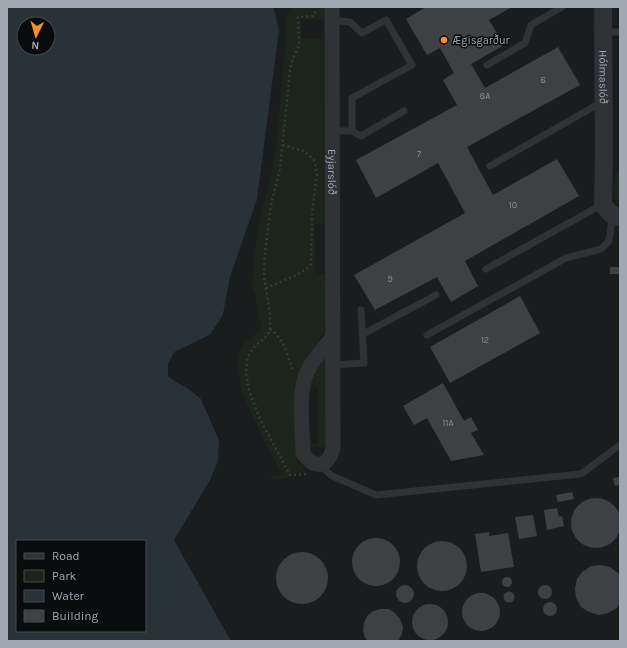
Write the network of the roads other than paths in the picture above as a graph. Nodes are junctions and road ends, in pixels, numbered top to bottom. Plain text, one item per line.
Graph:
1 (562, 7) edge
2 (603, 7) edge
3 (332, 13) edge
4 (611, 32) edge
5 (487, 65) dead end
6 (604, 101) junction
7 (404, 111) dead end
8 (333, 131) junction
9 (352, 131) junction
10 (612, 149) edge
11 (490, 166) dead end
12 (612, 212) edge
13 (486, 269) dead end
14 (436, 295) dead end
15 (361, 310) dead end
16 (363, 334) junction
17 (427, 336) dead end
18 (333, 337) junction
19 (333, 365) junction
20 (620, 445) edge
21 (319, 464) junction

1 - 5 lane
2 - 4 street, Hólmaslóð
3 - 8 street, Eyjarslóð
3 - 9 lane
4 - 6 street, Hólmaslóð
6 - 10 street, Hólmaslóð
6 - 11 lane
7 - 9 lane
8 - 9 lane
8 - 18 street, Eyjarslóð
10 - 12 street, Hólmaslóð
12 - 13 lane
12 - 17 lane
14 - 16 lane
15 - 16 lane
16 - 19 lane
18 - 19 street, Eyjarslóð
18 - 21 street
19 - 21 street, Eyjarslóð
20 - 21 lane

